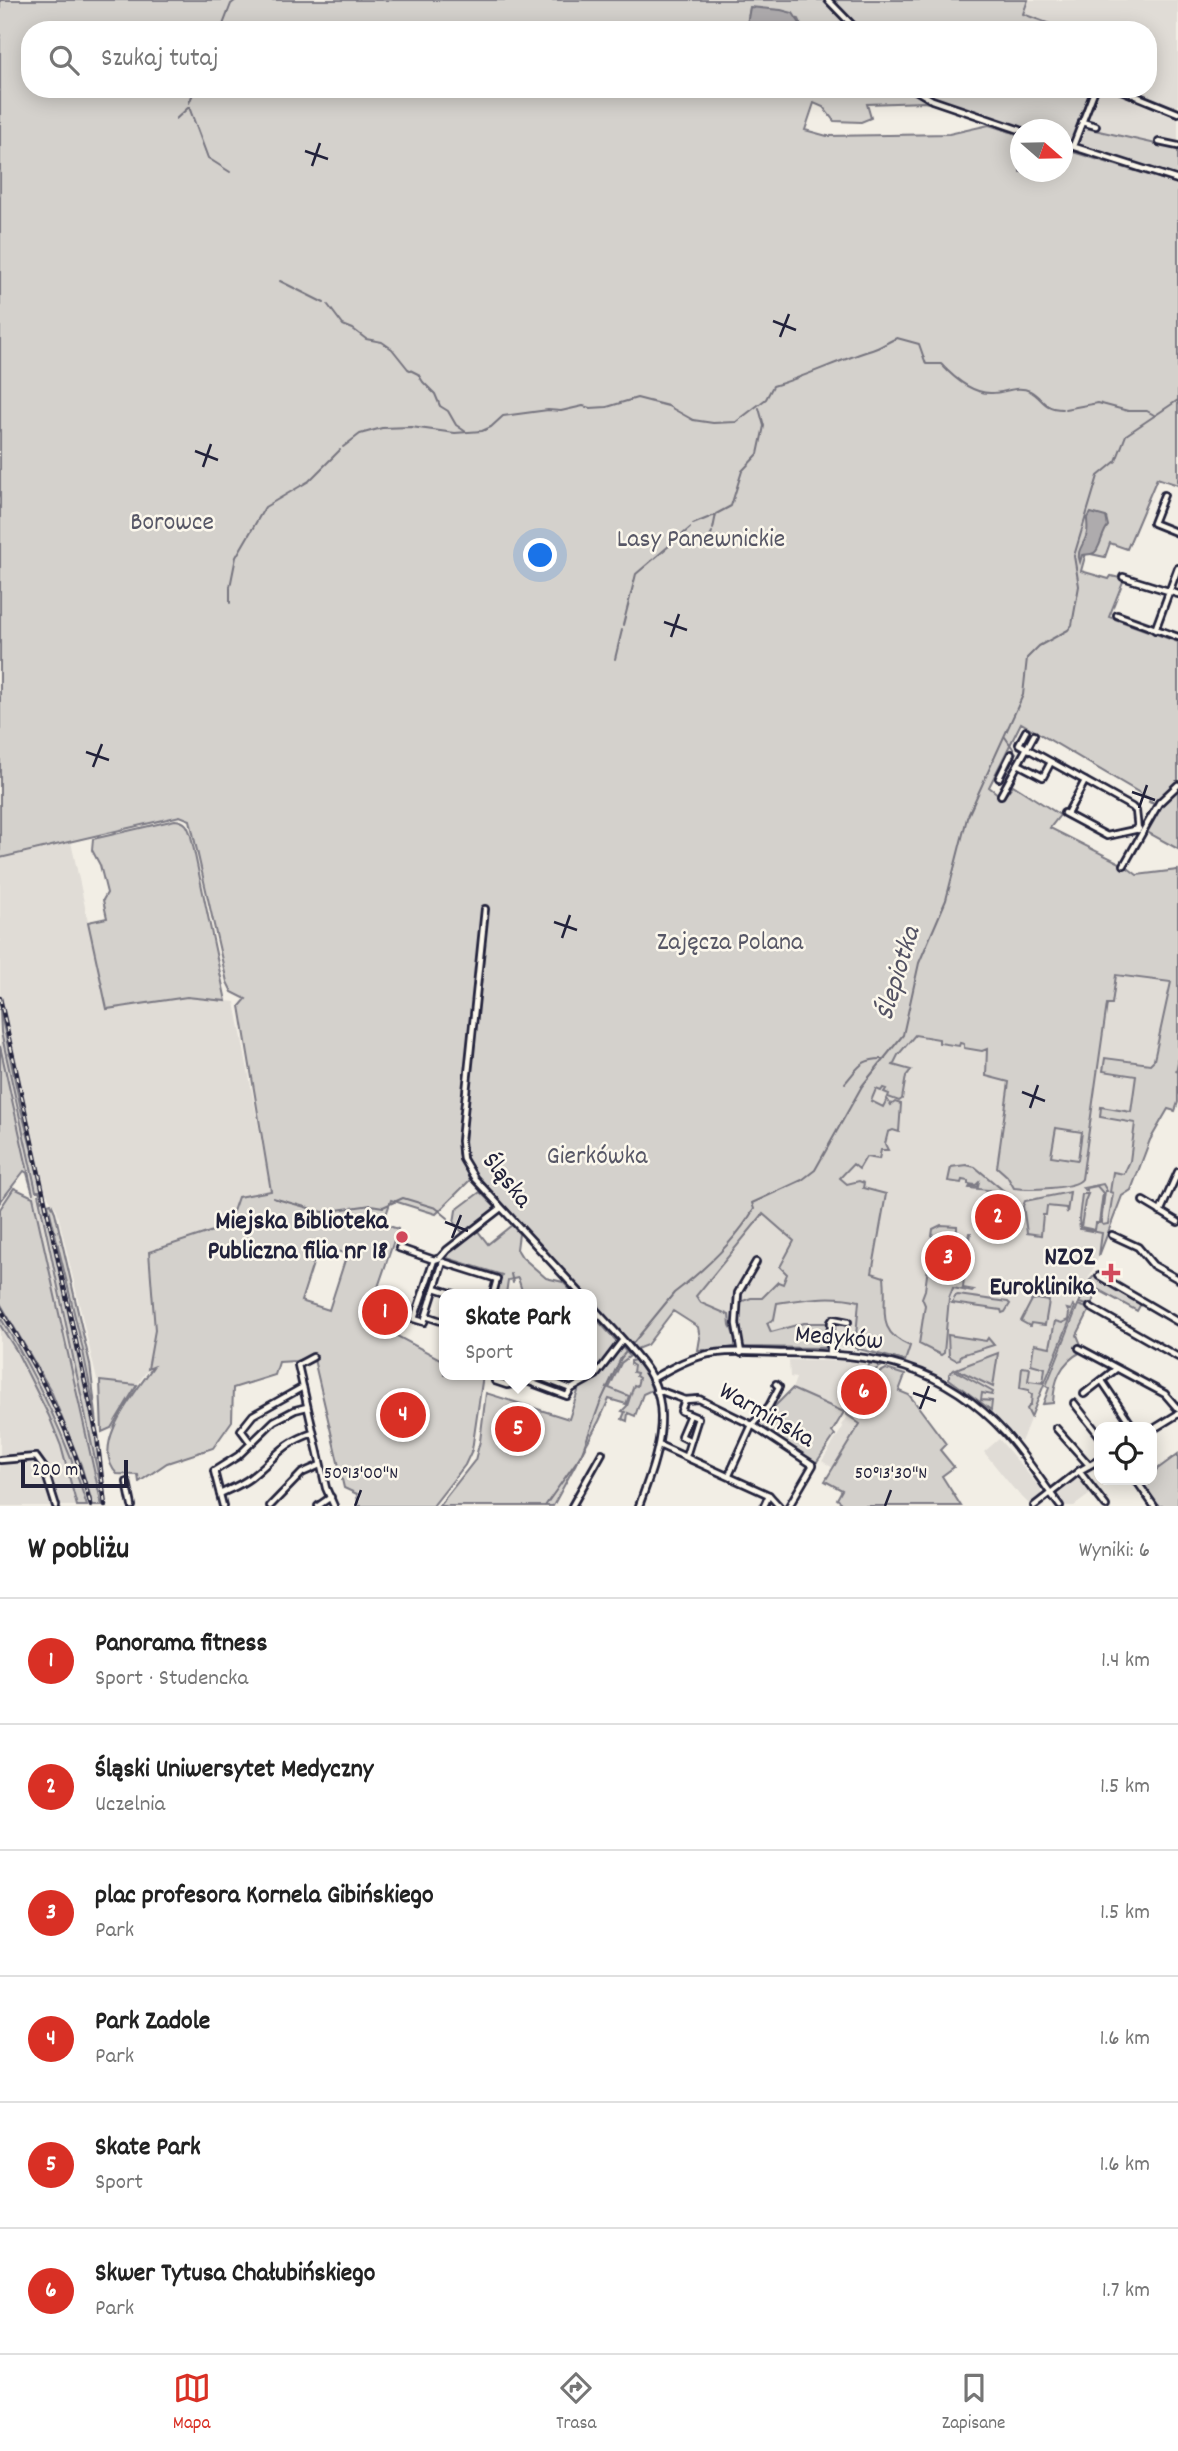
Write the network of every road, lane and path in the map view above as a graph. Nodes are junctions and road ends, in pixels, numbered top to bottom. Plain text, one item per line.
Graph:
1 (828, 0) edge
2 (848, 21) edge
3 (928, 98) edge
4 (1091, 98) edge
5 (1141, 98) edge
6 (1178, 113) edge
7 (1082, 122) junction
8 (1096, 126) dead end
9 (1010, 127) edge
10 (1159, 142) dead end
11 (1073, 146) joint
12 (1178, 146) edge
13 (1178, 180) edge
14 (1164, 495) dead end
15 (1178, 533) edge
16 (1178, 568) edge
17 (1123, 577) dead end
18 (1169, 591) junction
19 (1178, 594) edge
20 (1117, 615) dead end
21 (1155, 630) junction
22 (1178, 637) edge
23 (1026, 731) dead end
24 (1034, 735) dead end
25 (1027, 748) junction
26 (1012, 754) dead end
27 (1051, 762) junction
28 (1018, 764) junction
29 (1011, 778) junction
30 (1086, 781) junction
31 (1178, 785) edge
32 (1001, 795) dead end
33 (1140, 830) junction
34 (1124, 865) dead end
35 (485, 909) dead end
36 (1178, 1172) edge
37 (1143, 1201) dead end
38 (501, 1208) junction
39 (1160, 1212) junction
40 (1178, 1222) edge
41 (1112, 1235) dead end
42 (399, 1248) dead end
43 (439, 1260) junction
44 (756, 1262) dead end
45 (1099, 1276) dead end
46 (1178, 1279) edge
47 (435, 1288) junction
48 (439, 1289) edge
49 (494, 1289) edge
50 (576, 1289) edge
51 (1090, 1307) dead end
52 (597, 1312) edge
53 (426, 1316) junction
54 (439, 1320) edge
55 (848, 1321) dead end
56 (1178, 1322) edge
57 (622, 1341) junction
58 (1079, 1348) dead end
59 (741, 1353) junction
60 (830, 1354) junction
61 (313, 1357) dead end
62 (1178, 1357) edge
63 (1117, 1369) junction
64 (597, 1374) edge
65 (652, 1379) junction
66 (531, 1380) edge
67 (547, 1380) edge
68 (587, 1380) edge
69 (495, 1381) dead end
70 (1102, 1381) junction
71 (776, 1384) dead end
72 (303, 1387) junction
73 (656, 1391) junction
74 (1084, 1394) dead end
75 (685, 1400) junction
76 (1074, 1403) dead end
77 (307, 1407) junction
78 (1178, 1409) edge
79 (1178, 1414) edge
80 (690, 1415) junction
81 (1130, 1422) edge
82 (752, 1426) junction
83 (1157, 1427) edge
84 (1056, 1428) dead end
85 (1094, 1429) edge
86 (313, 1433) junction
87 (689, 1440) junction
88 (250, 1442) junction
89 (659, 1444) junction
90 (602, 1453) dead end
91 (686, 1456) junction
92 (0, 1460) edge
93 (1094, 1462) edge
94 (320, 1465) junction
95 (1089, 1465) junction
96 (1079, 1471) junction
97 (729, 1475) junction
98 (127, 1482) dead end
99 (1139, 1485) edge
100 (1051, 1493) junction
101 (220, 1494) junction
102 (769, 1495) junction
103 (331, 1497) junction
104 (56, 1506) edge
105 (132, 1506) edge
106 (223, 1506) edge
107 (270, 1506) edge
108 (318, 1506) edge
109 (334, 1506) edge
110 (572, 1506) edge
111 (639, 1506) edge
112 (764, 1506) edge
113 (779, 1506) edge
114 (789, 1506) edge
115 (1034, 1506) edge
116 (1060, 1506) edge
117 (1106, 1506) edge
118 (1154, 1506) edge

1 - 2 street
3 - 9 street
4 - 7 street
5 - 6 street
7 - 8 street
7 - 11 street
10 - 12 street
11 - 13 street
14 - 15 street
16 - 18 street
17 - 18 street
18 - 19 street
18 - 21 street
20 - 21 street
21 - 22 street
23 - 25 street
24 - 25 street
25 - 27 street
25 - 28 street
26 - 29 street
27 - 28 street
27 - 30 street
28 - 29 street
29 - 32 street
30 - 33 street
30 - 33 street
31 - 33 street
33 - 34 street
35 - 38 street, Śląska
36 - 39 street
37 - 39 street
38 - 43 street
38 - 50 street, Śląska
39 - 40 street
41 - 46 street
42 - 43 street
43 - 47 street
43 - 49 street
43 - 53 street
44 - 59 street
45 - 56 street
47 - 48 street
47 - 53 street
51 - 62 street
52 - 57 street
53 - 54 street
55 - 60 street
57 - 64 street
57 - 65 street
58 - 63 street
59 - 60 street, Medyków
59 - 65 street, Medyków
60 - 100 street, Medyków
61 - 72 street
63 - 70 street
63 - 78 street
65 - 73 street
66 - 69 street
67 - 68 street
70 - 74 street
70 - 81 street
71 - 82 street
72 - 77 street
72 - 88 street
73 - 75 street, Warmińska
73 - 89 street
75 - 80 street
75 - 82 street, Warmińska
76 - 85 street
77 - 86 street
77 - 88 street
79 - 83 street
80 - 87 street
80 - 87 street
82 - 97 street
82 - 114 street, Warmińska
84 - 95 street
86 - 94 street
86 - 101 street
87 - 91 street
88 - 101 street
89 - 91 street
89 - 111 street
90 - 110 street
91 - 97 street
92 - 104 street
93 - 95 street
94 - 103 street
94 - 107 street
95 - 96 street
96 - 100 street
96 - 117 street
97 - 102 street
98 - 105 street
99 - 118 street
100 - 115 street
100 - 116 street, Medyków
101 - 106 street
102 - 112 street
102 - 113 street
103 - 108 street
103 - 109 street

